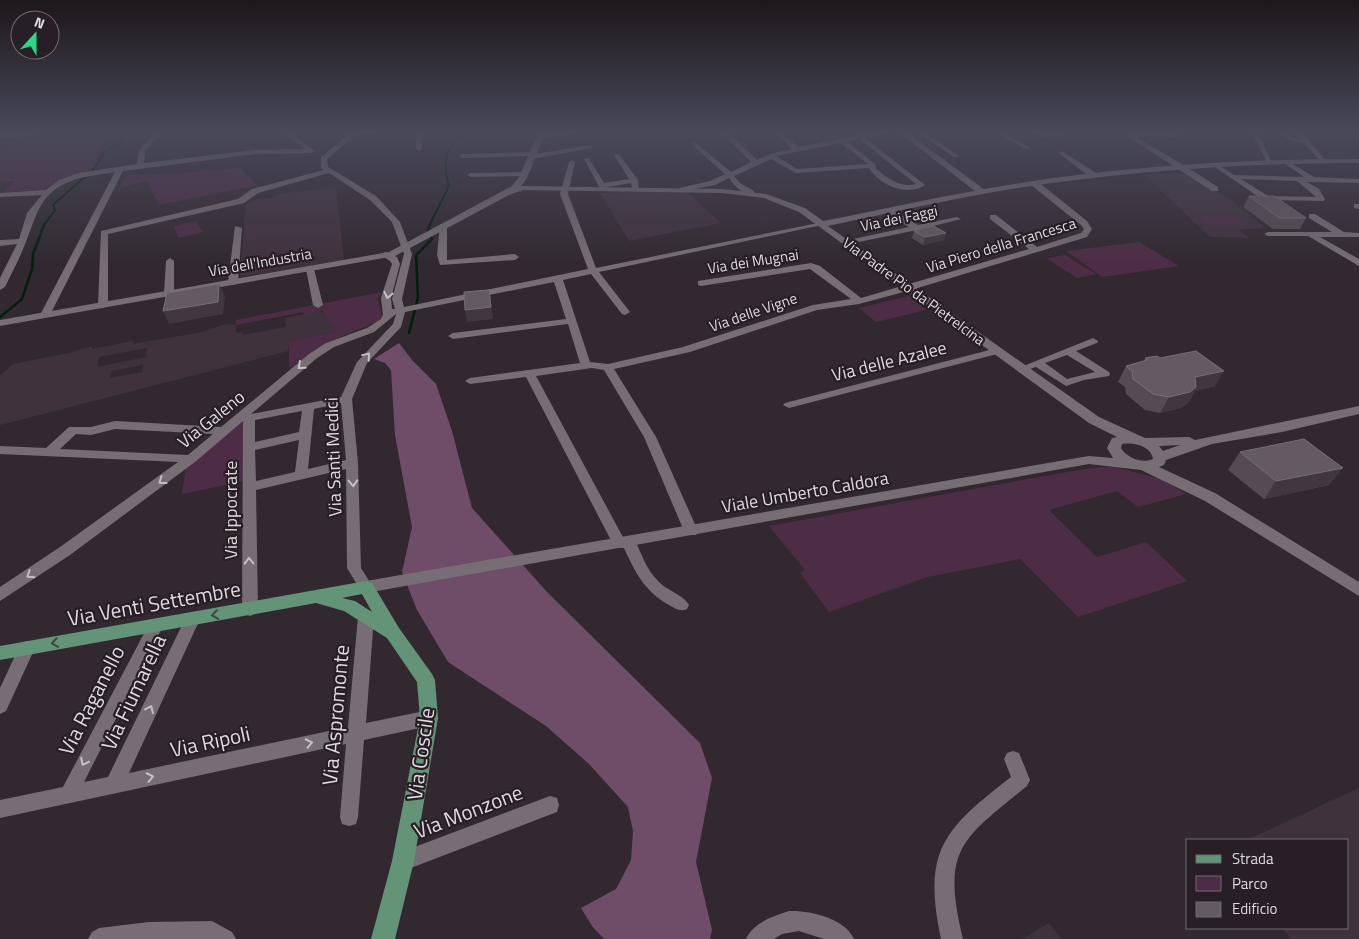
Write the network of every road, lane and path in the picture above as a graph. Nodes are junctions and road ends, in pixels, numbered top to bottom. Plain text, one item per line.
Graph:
1 (89, 175) edge
2 (117, 175) edge
3 (315, 175) edge
4 (335, 175) edge
5 (470, 175) dead end
6 (525, 175) edge
7 (570, 175) edge
8 (596, 175) edge
9 (630, 175) edge
10 (729, 175) edge
11 (734, 175) edge
12 (881, 175) edge
13 (908, 175) edge
14 (959, 175) edge
15 (1093, 175) edge
16 (1194, 175) edge
17 (1229, 175) edge
18 (1305, 175) edge
19 (731, 177) junction
20 (1232, 177) junction
21 (722, 178) junction
22 (1299, 179) junction
23 (634, 180) junction
24 (1313, 180) junction
25 (523, 181) junction
26 (1359, 181) edge
27 (1034, 183) junction
28 (603, 187) junction
29 (567, 188) junction
30 (1215, 188) dead end
31 (636, 189) junction
32 (682, 190) junction
33 (722, 191) junction
34 (48, 192) junction
35 (982, 192) junction
36 (751, 193) junction
37 (0, 195) edge
38 (888, 211) junction
39 (1312, 216) dead end
40 (993, 217) dead end
41 (957, 219) dead end
42 (823, 224) junction
43 (443, 226) junction
44 (238, 228) dead end
45 (917, 228) junction
46 (104, 233) junction
47 (1268, 234) dead end
48 (1310, 234) junction
49 (1341, 234) junction
50 (1359, 234) edge
51 (85, 237) junction
52 (22, 241) junction
53 (0, 243) edge
54 (847, 243) junction
55 (405, 248) junction
56 (1036, 250) junction
57 (385, 255) junction
58 (515, 257) dead end
59 (14, 258) junction
60 (0, 260) edge
61 (170, 261) dead end
62 (1359, 262) edge
63 (310, 269) junction
64 (593, 270) junction
65 (3, 276) edge
66 (558, 279) junction
67 (233, 282) junction
68 (700, 283) dead end
69 (0, 287) edge
70 (908, 288) junction
71 (169, 293) junction
72 (858, 301) junction
73 (103, 305) junction
74 (318, 305) dead end
75 (625, 312) dead end
76 (44, 315) junction
77 (378, 315) dead end
78 (572, 322) junction
79 (0, 324) edge
80 (453, 336) dead end
81 (1093, 341) dead end
82 (997, 351) junction
83 (1068, 351) junction
84 (1037, 363) junction
85 (586, 366) junction
86 (608, 366) junction
87 (1022, 369) junction
88 (529, 373) junction
89 (470, 381) dead end
90 (346, 399) junction
91 (789, 405) dead end
92 (308, 407) junction
93 (1359, 410) edge
94 (246, 417) junction
95 (1094, 420) junction
96 (225, 431) junction
97 (304, 435) junction
98 (1137, 440) junction
99 (1210, 440) junction
100 (1114, 446) junction
101 (249, 447) junction
102 (0, 450) edge
103 (48, 453) junction
104 (1160, 458) junction
105 (191, 459) junction
106 (1089, 460) junction
107 (352, 463) junction
108 (1131, 463) junction
109 (1146, 466) junction
110 (301, 475) junction
111 (248, 487) junction
112 (1210, 497) junction
113 (691, 532) junction
114 (624, 543) junction
115 (366, 587) junction
116 (1359, 590) edge
117 (0, 595) edge
118 (315, 598) junction
119 (682, 605) dead end
120 (250, 610) junction
121 (366, 617) junction
122 (192, 619) junction
123 (154, 626) junction
124 (394, 633) junction
125 (27, 648) junction
126 (0, 653) edge
127 (0, 706) edge
128 (429, 718) junction
129 (356, 733) junction
130 (1013, 759) dead end
131 (114, 785) junction
132 (68, 795) junction
133 (550, 805) dead end
134 (0, 809) edge
135 (349, 818) dead end
136 (403, 861) junction
137 (219, 935) edge
138 (99, 939) edge
139 (383, 939) edge
140 (757, 939) edge
141 (843, 939) edge
142 (952, 939) edge

1 - 34 street
2 - 51 street
3 - 46 street
4 - 55 street
5 - 25 street
6 - 25 street
7 - 29 street
8 - 28 street
9 - 23 street
10 - 19 street
11 - 19 street
12 - 13 street
14 - 35 street
15 - 27 street
16 - 30 street
17 - 20 street
18 - 24 street
19 - 21 street
19 - 33 street
19 - 36 street
20 - 22 street
20 - 22 street
21 - 32 street
21 - 33 street
22 - 24 street
23 - 28 street
23 - 31 street
24 - 26 street
25 - 29 street, Via Padre Pio da Pietrelcina
25 - 43 street
27 - 35 street
27 - 56 street, Via Piero della Francesca
28 - 29 street, Via Padre Pio da Pietrelcina
28 - 31 street, Via Padre Pio da Pietrelcina
29 - 64 street
31 - 32 street, Via Padre Pio da Pietrelcina
32 - 33 street, Via Padre Pio da Pietrelcina
33 - 36 street, Via Padre Pio da Pietrelcina
34 - 37 street
34 - 52 street
35 - 38 street
36 - 42 street, Via Padre Pio da Pietrelcina
38 - 42 street
38 - 45 street
39 - 49 street
40 - 56 street
41 - 45 street, Via dei Faggi
42 - 54 street, Via Padre Pio da Pietrelcina
42 - 64 street
43 - 55 street
43 - 58 street
44 - 67 street
45 - 54 street, Via dei Faggi
46 - 51 street
46 - 73 street
47 - 48 street
48 - 49 street
48 - 62 street
49 - 50 street
51 - 76 street
52 - 53 street
52 - 59 street
54 - 70 street, Via Padre Pio da Pietrelcina
55 - 57 street, Via dell'Industria
90 -> 55 street, Via Santi Medici
56 - 70 street, Via Piero della Francesca
57 - 63 street, Via dell'Industria
57 -> 94 street, Via Galeno
59 - 60 street
59 - 65 street
61 - 71 street
63 - 67 street, Via dell'Industria
63 - 74 street
64 - 66 street
64 - 75 street
65 - 69 street
66 - 77 street
66 - 78 street
67 - 71 street, Via dell'Industria
68 - 72 street, Via dei Mugnai
70 - 72 street, Via delle Vigne
70 - 82 street, Via Padre Pio da Pietrelcina
71 - 73 street, Via dell'Industria
72 - 86 street, Via delle Vigne
73 - 76 street, Via dell'Industria
76 - 79 street, Via dell'Industria
78 - 80 street
78 - 85 street
81 - 83 street
82 - 87 street, Via Padre Pio da Pietrelcina
82 - 91 street, Via delle Azalee
83 - 84 street
83 - 84 street
84 - 87 street
85 - 86 street, Via delle Vigne
85 - 88 street, Via delle Vigne
86 - 113 street
87 - 95 street, Via Padre Pio da Pietrelcina
88 - 89 street, Via delle Vigne
88 - 114 street
90 - 92 street
90 - 107 street, Via Santi Medici
92 - 94 street
92 - 97 street
93 - 99 street
94 - 96 street, Via Galeno
94 - 101 street, Via Ippocrate
95 - 98 street, Via Padre Pio da Pietrelcina
95 - 100 street, Via Padre Pio da Pietrelcina
96 - 103 street
96 - 105 street, Via Galeno
97 - 101 street
97 - 110 street
98 - 99 street
98 - 100 street, Viale Umberto Caldora
98 - 104 street
99 - 104 street
100 - 106 street, Viale Umberto Caldora
100 - 108 street, Via Padre Pio da Pietrelcina
101 - 111 street, Via Ippocrate
102 - 103 street
103 - 105 street
104 - 109 street
104 - 112 street
105 -> 117 street, Via Galeno
106 - 108 street, Viale Umberto Caldora
106 - 113 street, Viale Umberto Caldora
107 - 110 street
107 -> 115 street, Via Santi Medici
108 - 109 street, Viale Umberto Caldora
109 - 112 street
110 - 111 street
120 -> 111 street, Via Ippocrate
112 - 116 street
113 - 114 street, Viale Umberto Caldora
114 - 115 street, Viale Umberto Caldora
114 - 119 street
115 - 118 main road, Via Venti Settembre
115 - 124 main road
118 - 120 main road, Via Venti Settembre
118 - 121 main road, Via Coscile
120 -> 122 main road, Via Venti Settembre
121 - 124 main road, Via Coscile
121 - 129 street, Via Aspromonte
122 - 123 main road, Via Venti Settembre
131 -> 122 street, Via Fiumarella
123 -> 125 main road, Via Venti Settembre
123 -> 132 street, Via Raganello
124 - 128 main road, Via Coscile
125 - 126 main road, Via Venti Settembre
125 - 127 street
128 - 129 street, Via Ripoli
128 - 136 main road, Via Coscile
131 -> 129 street, Via Ripoli
129 - 135 street, Via Aspromonte
130 - 142 street
131 - 132 street, Via Ripoli
132 - 134 street, Via Ripoli
133 - 136 street, Via Monzone
136 - 139 main road, Via Coscile
137 - 138 street
140 - 141 street

